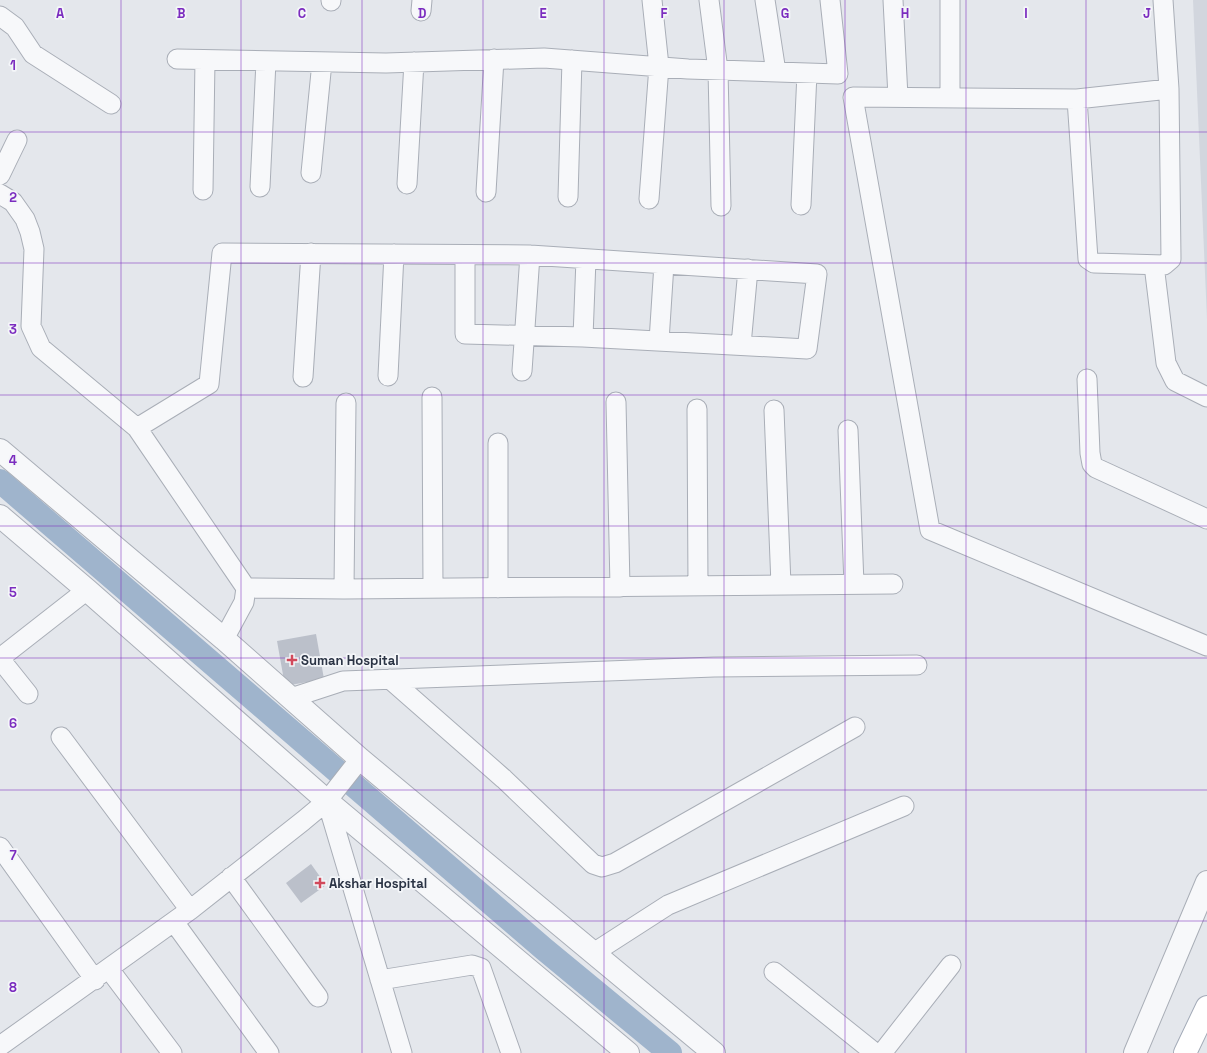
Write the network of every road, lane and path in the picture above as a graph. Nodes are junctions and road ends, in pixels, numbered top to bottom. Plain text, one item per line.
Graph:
1 (652, 0) edge
2 (709, 0) edge
3 (765, 0) edge
4 (830, 0) edge
5 (893, 0) edge
6 (950, 0) edge
7 (1163, 0) edge
8 (0, 16) edge
9 (177, 59) dead end
10 (494, 59) junction
11 (205, 60) junction
12 (572, 60) junction
13 (266, 61) junction
14 (322, 62) junction
15 (414, 62) junction
16 (659, 66) junction
17 (718, 70) junction
18 (776, 72) junction
19 (807, 73) junction
20 (1170, 89) junction
21 (898, 98) junction
22 (950, 98) junction
23 (1077, 99) junction
24 (111, 104) dead end
25 (17, 140) dead end
26 (311, 173) dead end
27 (0, 174) edge
28 (407, 184) dead end
29 (260, 187) dead end
30 (203, 190) dead end
31 (486, 192) dead end
32 (0, 194) edge
33 (568, 197) dead end
34 (649, 199) dead end
35 (801, 205) dead end
36 (721, 206) dead end
37 (311, 253) junction
38 (394, 254) junction
39 (465, 255) junction
40 (530, 255) junction
41 (586, 258) junction
42 (664, 264) junction
43 (1154, 265) junction
44 (748, 269) junction
45 (523, 335) junction
46 (582, 337) junction
47 (659, 341) junction
48 (741, 345) junction
49 (522, 371) dead end
50 (388, 376) dead end
51 (303, 377) dead end
52 (1087, 379) dead end
53 (432, 397) dead end
54 (1207, 397) edge
55 (616, 402) dead end
56 (346, 403) dead end
57 (697, 409) dead end
58 (774, 410) dead end
59 (137, 428) junction
60 (848, 430) dead end
61 (498, 443) dead end
62 (0, 450) edge
63 (0, 516) edge
64 (1207, 519) edge
65 (854, 584) junction
66 (892, 584) dead end
67 (781, 585) junction
68 (620, 586) junction
69 (698, 586) junction
70 (246, 588) junction
71 (432, 588) junction
72 (498, 588) junction
73 (344, 589) junction
74 (87, 590) junction
75 (224, 639) junction
76 (1207, 646) edge
77 (0, 658) edge
78 (917, 665) dead end
79 (390, 679) junction
80 (28, 694) dead end
81 (290, 698) junction
82 (855, 727) dead end
83 (61, 737) dead end
84 (360, 759) junction
85 (327, 801) junction
86 (904, 806) dead end
87 (0, 847) edge
88 (231, 877) junction
89 (1207, 882) edge
90 (190, 910) junction
91 (174, 922) junction
92 (595, 952) junction
93 (950, 965) dead end
94 (774, 972) dead end
95 (102, 974) junction
96 (380, 980) junction
97 (318, 997) dead end
98 (1207, 1007) edge
99 (0, 1046) edge
100 (172, 1053) edge
101 (269, 1053) edge
102 (402, 1053) edge
103 (511, 1053) edge
104 (628, 1053) edge
105 (714, 1053) edge
106 (875, 1053) edge
107 (882, 1053) edge
108 (1134, 1053) edge
109 (1185, 1053) edge

1 - 16 street
2 - 17 street
3 - 18 street
4 - 19 street
5 - 21 street
6 - 22 street
7 - 20 street
8 - 24 street
9 - 11 street
10 - 12 street
10 - 15 street
10 - 31 street
11 - 13 street
11 - 30 street
12 - 16 street
12 - 33 street
13 - 14 street
13 - 29 street
14 - 15 street
14 - 26 street
15 - 28 street
16 - 17 street
16 - 34 street
17 - 18 street
17 - 36 street
18 - 19 street
19 - 35 street
20 - 23 street
20 - 43 street
21 - 22 street
21 - 76 street
22 - 23 street
23 - 43 street
25 - 27 street
32 - 59 street
37 - 38 street
37 - 51 street
37 - 59 street
38 - 39 street
38 - 50 street
39 - 40 street
39 - 45 street
40 - 41 street
40 - 45 street
41 - 42 street
41 - 46 street
42 - 44 street
42 - 47 street
43 - 54 street
44 - 48 street
44 - 48 street
45 - 46 street
45 - 49 street
46 - 47 street
47 - 48 street
52 - 64 street
53 - 71 street
55 - 68 street
56 - 73 street
57 - 69 street
58 - 67 street
59 - 70 street
60 - 65 street
61 - 72 street
62 - 75 street
63 - 74 street
65 - 66 street
65 - 67 street
67 - 69 street
68 - 69 street
68 - 72 street
70 - 73 street
70 - 75 street
71 - 72 street
71 - 73 street
74 - 77 street
74 - 85 street
75 - 81 street
77 - 80 street
78 - 79 street
79 - 81 street
79 - 82 street
81 - 84 street
83 - 90 street
84 - 85 street
84 - 92 street
85 - 88 street
85 - 96 street
85 - 104 street
86 - 92 street
87 - 95 street
88 - 90 street
88 - 97 street
89 - 108 street
90 - 91 street
91 - 95 street
91 - 101 street
92 - 105 street
93 - 107 street
94 - 106 street
95 - 99 street
95 - 100 street
96 - 102 street
96 - 103 street
98 - 109 main road

